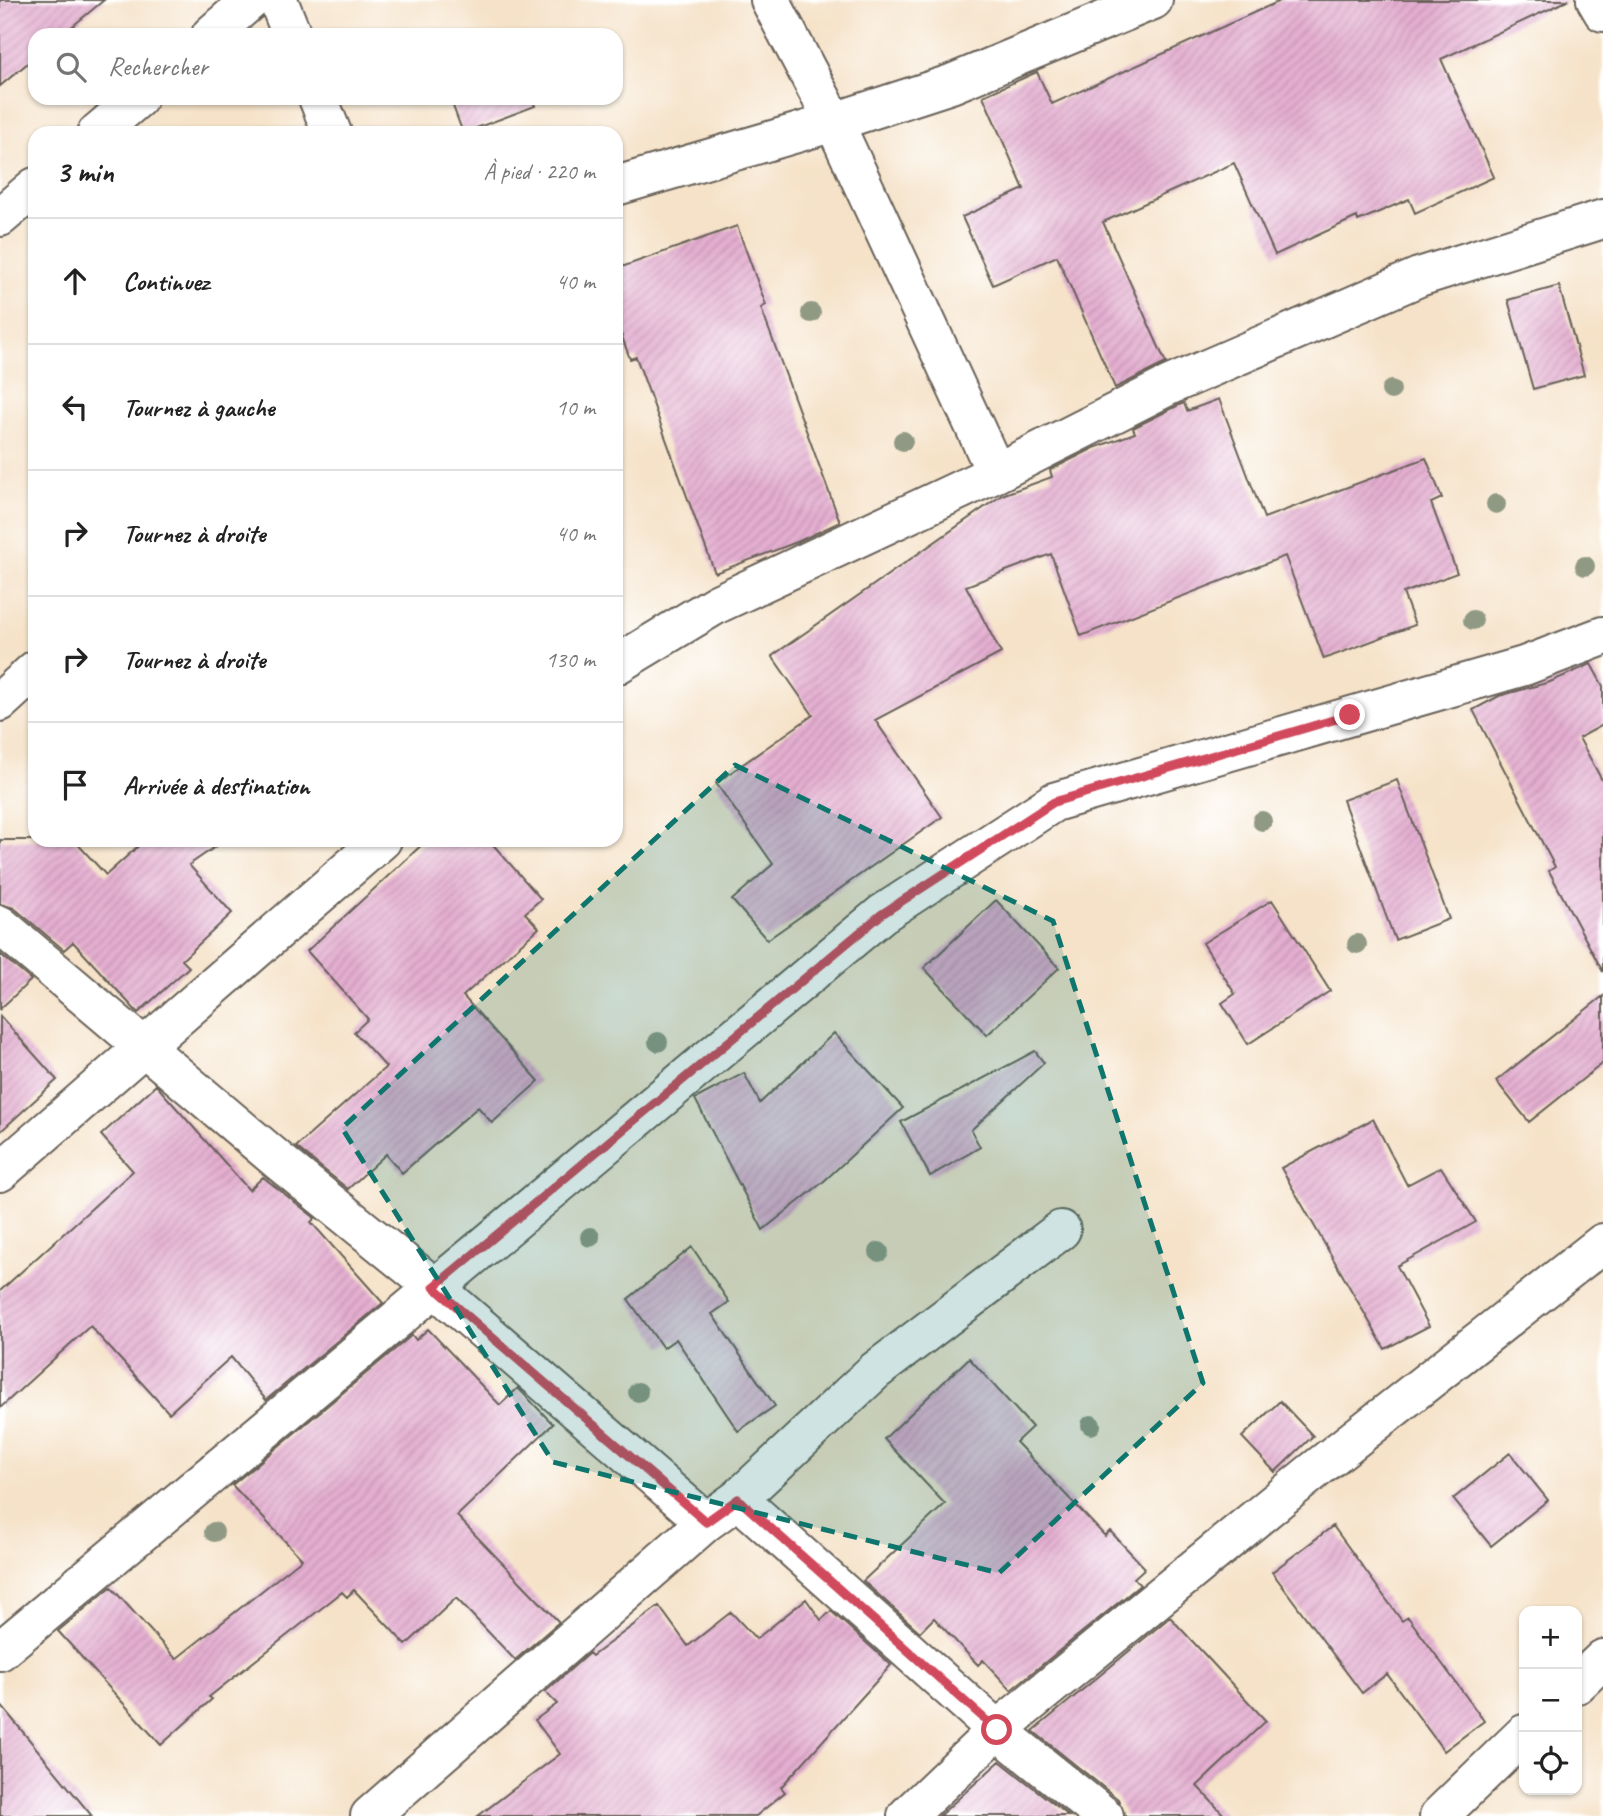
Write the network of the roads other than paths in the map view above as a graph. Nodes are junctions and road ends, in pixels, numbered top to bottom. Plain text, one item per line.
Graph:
1 (251, 0) edge
2 (278, 0) edge
3 (770, 0) edge
4 (1153, 0) edge
5 (1596, 0) edge
6 (1603, 12) edge
7 (219, 28) edge
8 (289, 28) edge
9 (130, 105) edge
10 (321, 105) edge
11 (834, 122) junction
12 (105, 126) edge
13 (329, 126) edge
14 (623, 184) edge
15 (28, 193) edge
16 (0, 217) edge
17 (1603, 219) edge
18 (996, 473) junction
19 (1603, 636) edge
20 (623, 661) edge
21 (28, 676) edge
22 (0, 702) edge
23 (374, 847) edge
24 (0, 925) edge
25 (142, 1046) junction
26 (0, 1172) edge
27 (1061, 1230) dead end
28 (1603, 1243) edge
29 (434, 1287) junction
30 (738, 1499) junction
31 (706, 1522) junction
32 (0, 1651) edge
33 (1603, 1659) edge
34 (1582, 1679) edge
35 (997, 1730) junction
36 (1519, 1739) edge
37 (370, 1816) edge
38 (907, 1816) edge
39 (1104, 1816) edge
40 (1439, 1816) edge

1 - 7 street
2 - 8 street
3 - 11 street
4 - 11 street
5 - 6 street
9 - 12 street
10 - 13 street
11 - 14 street
11 - 18 street
15 - 16 street
17 - 18 street
18 - 20 street
19 - 29 street
21 - 22 street
23 - 25 street
24 - 25 street
25 - 26 street
25 - 29 street
27 - 30 street
28 - 35 street
29 - 31 street
29 - 32 street
30 - 31 street
30 - 35 street
31 - 37 street
33 - 34 street
35 - 38 street
35 - 39 street
36 - 40 street

